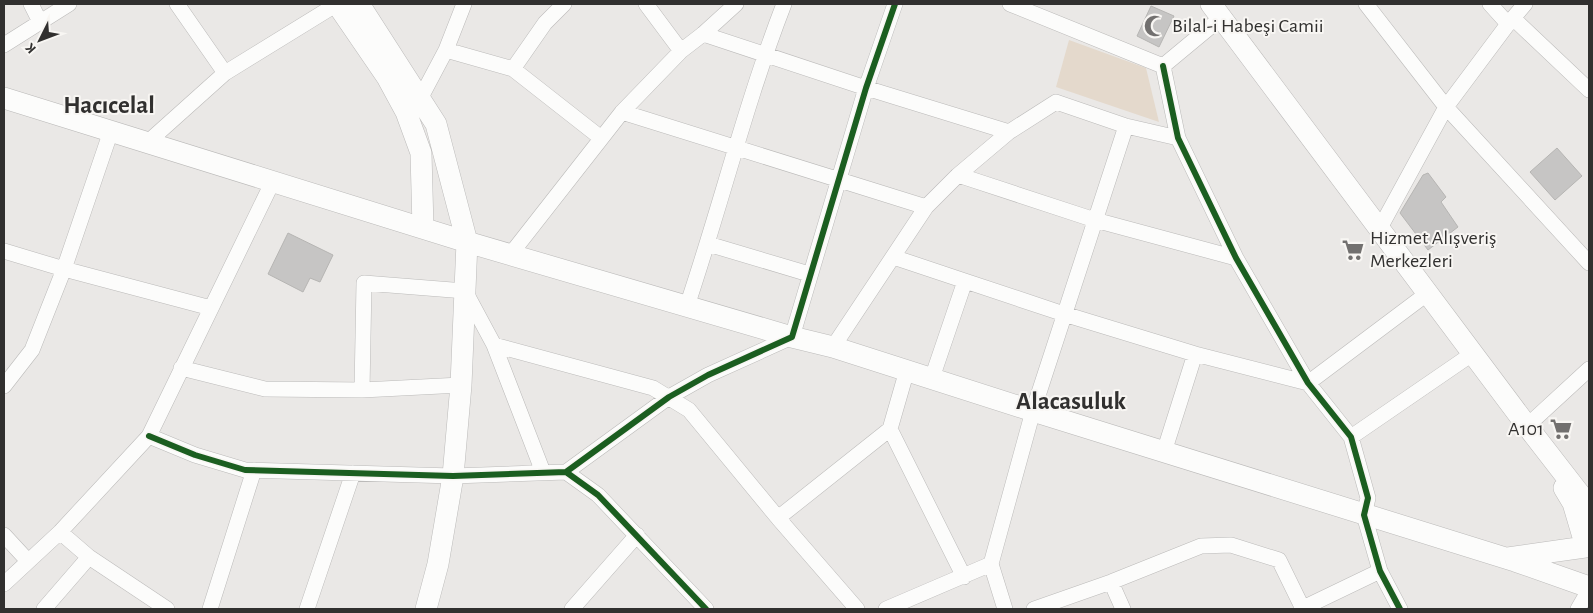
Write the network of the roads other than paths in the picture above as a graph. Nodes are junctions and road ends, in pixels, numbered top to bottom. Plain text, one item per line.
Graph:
1 (31, 4) edge
2 (69, 4) edge
3 (177, 4) edge
4 (337, 4) edge
5 (359, 4) edge
6 (464, 4) edge
7 (564, 4) edge
8 (646, 4) edge
9 (736, 4) edge
10 (784, 4) edge
11 (895, 4) edge
12 (1010, 4) edge
13 (1366, 4) edge
14 (1490, 4) edge
15 (1525, 4) edge
16 (1217, 11) edge
17 (40, 22) junction
18 (1511, 22) junction
19 (704, 34) junction
20 (4, 44) edge
21 (446, 50) junction
22 (681, 51) junction
23 (764, 55) junction
24 (1163, 66) junction
25 (513, 70) junction
26 (225, 73) junction
27 (866, 88) junction
28 (1589, 90) edge
29 (4, 98) edge
30 (413, 106) junction
31 (1446, 107) junction
32 (622, 112) junction
33 (1126, 126) junction
34 (111, 131) junction
35 (1009, 132) junction
36 (601, 138) junction
37 (1178, 138) junction
38 (148, 142) junction
39 (737, 148) junction
40 (958, 175) junction
41 (839, 180) junction
42 (273, 181) junction
43 (926, 207) junction
44 (1095, 220) junction
45 (423, 228) junction
46 (1380, 228) junction
47 (467, 242) junction
48 (708, 244) junction
49 (4, 251) edge
50 (510, 255) junction
51 (893, 257) junction
52 (1236, 258) junction
53 (1589, 263) edge
54 (64, 269) junction
55 (809, 274) junction
56 (965, 281) junction
57 (465, 291) junction
58 (1428, 293) junction
59 (687, 306) junction
60 (211, 308) junction
61 (1064, 314) junction
62 (792, 337) junction
63 (494, 346) junction
64 (833, 347) junction
65 (1195, 354) junction
66 (1472, 354) junction
67 (181, 368) junction
68 (1589, 369) edge
69 (907, 370) junction
70 (932, 378) junction
71 (1308, 383) junction
72 (461, 385) junction
73 (4, 386) edge
74 (362, 390) junction
75 (669, 397) junction
76 (1034, 411) junction
77 (1526, 426) junction
78 (890, 429) junction
79 (149, 436) junction
80 (1351, 437) junction
81 (1164, 452) junction
82 (254, 470) junction
83 (543, 472) junction
84 (566, 472) junction
85 (354, 473) junction
86 (453, 476) junction
87 (1589, 506) edge
88 (1364, 515) junction
89 (778, 518) junction
90 (60, 532) junction
91 (4, 535) edge
92 (637, 535) junction
93 (1587, 546) edge
94 (89, 557) junction
95 (1506, 558) junction
96 (28, 561) junction
97 (991, 564) junction
98 (1380, 571) junction
99 (964, 577) junction
100 (1111, 582) junction
101 (4, 584) edge
102 (1589, 588) edge
103 (44, 609) edge
104 (166, 609) edge
105 (210, 609) edge
106 (307, 609) edge
107 (426, 609) edge
108 (572, 609) edge
109 (706, 609) edge
110 (857, 609) edge
111 (886, 609) edge
112 (1005, 609) edge
113 (1034, 609) edge
114 (1122, 609) edge
115 (1302, 609) edge
116 (1400, 609) edge
117 (1578, 609) edge

1 - 17 street
2 - 17 street
3 - 26 street
4 - 26 street
4 - 30 main road
5 - 30 main road
6 - 21 street
7 - 25 street
8 - 22 street
9 - 19 street
10 - 23 street
11 - 27 street
12 - 24 street
13 - 31 street
14 - 18 street
15 - 18 street
16 - 24 street
16 - 46 main road
17 - 20 street
18 - 28 street
18 - 31 street
19 - 22 street
19 - 23 street
21 - 25 street
21 - 30 street
22 - 32 street
23 - 27 street
23 - 39 street
24 - 37 street
25 - 36 street
26 - 38 street
27 - 35 street
27 - 41 street
29 - 34 main road
30 - 45 main road
30 - 47 main road
31 - 46 street
31 - 53 street
32 - 36 street
32 - 39 street
33 - 35 street
33 - 37 street
33 - 44 street
34 - 38 main road
34 - 54 street
35 - 40 street
36 - 50 street
37 - 52 street
38 - 42 main road
39 - 41 street
39 - 48 street
40 - 43 street
40 - 44 street
41 - 43 street
41 - 55 street
42 - 45 main road
42 - 60 street
43 - 51 street
44 - 52 street
44 - 61 street
45 - 47 main road
46 - 58 main road
47 - 50 main road
47 - 57 main road
48 - 55 street
48 - 59 street
49 - 54 street
50 - 59 main road
51 - 56 street
51 - 64 street
52 - 71 street
54 - 60 street
54 - 73 street
55 - 62 street
56 - 61 street
56 - 70 street
57 - 63 street
57 - 72 main road
57 - 74 street
58 - 66 main road
58 - 71 street
59 - 62 main road
60 - 67 street
61 - 65 street
61 - 76 street
62 - 64 main road
62 - 75 street
63 - 75 street
63 - 83 street
64 - 69 main road
65 - 71 street
65 - 81 street
66 - 77 main road
66 - 80 street
67 - 74 street
67 - 79 street
68 - 77 street
69 - 70 main road
69 - 78 street
70 - 76 main road
71 - 80 street
72 - 74 street
72 - 86 main road
75 - 84 street
75 - 89 street
76 - 81 main road
76 - 97 street
77 - 87 main road
77 - 93 main road
78 - 89 street
78 - 99 street
79 - 82 street
79 - 90 street
80 - 88 street
81 - 88 main road
82 - 85 street
82 - 105 street
83 - 84 street
83 - 86 street
84 - 92 street
85 - 86 street
85 - 106 street
86 - 107 main road
88 - 95 main road
88 - 98 street
89 - 110 street
90 - 94 street
90 - 96 street
91 - 96 street
92 - 108 street
92 - 109 street
93 - 95 main road
93 - 102 main road
94 - 103 street
94 - 104 street
95 - 102 main road
96 - 101 street
97 - 99 street
97 - 112 street
98 - 115 street
98 - 116 street
99 - 111 street
100 - 113 street
100 - 114 street
100 - 115 street
102 - 117 street

